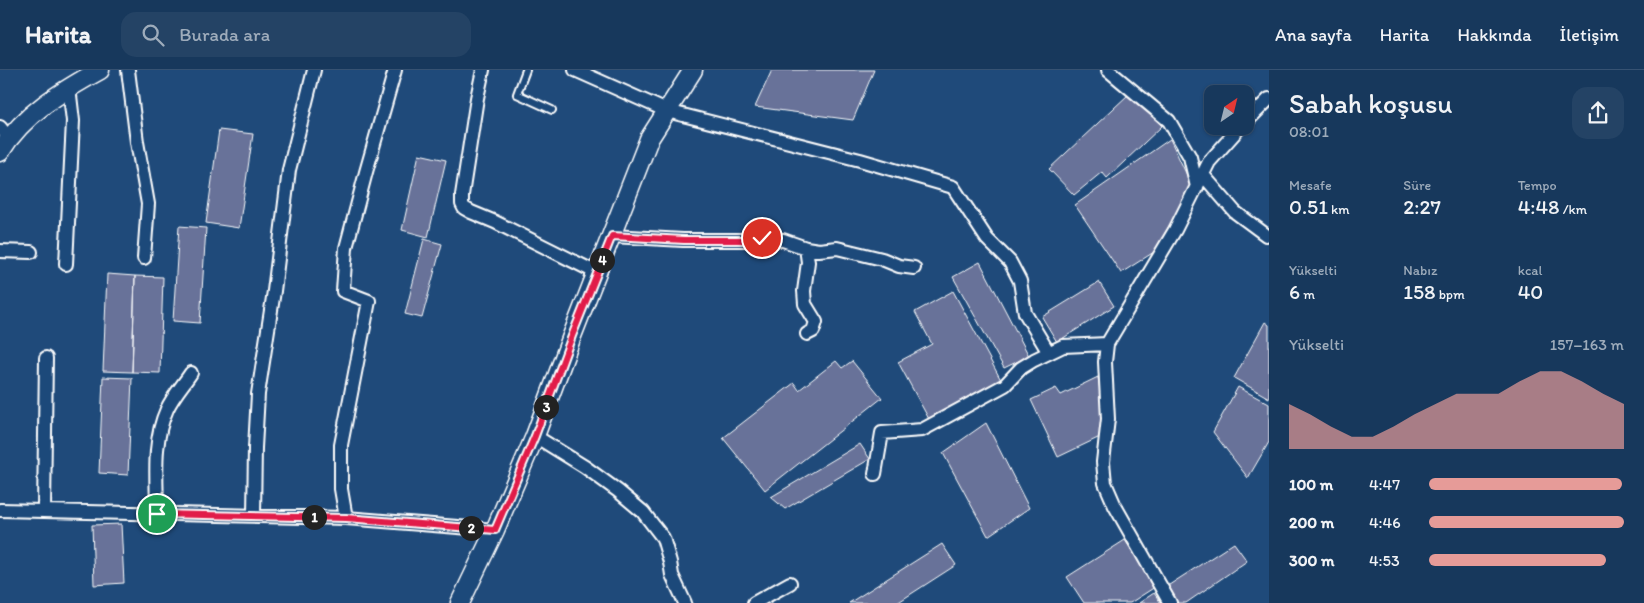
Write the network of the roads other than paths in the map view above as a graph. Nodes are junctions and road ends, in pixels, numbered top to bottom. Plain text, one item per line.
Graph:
1 (100, 70) edge
2 (128, 70) edge
3 (314, 70) edge
4 (395, 70) edge
5 (483, 70) edge
6 (526, 70) edge
7 (575, 70) edge
8 (693, 70) edge
9 (1108, 70) edge
10 (69, 88) junction
11 (1269, 100) edge
12 (552, 110) dead end
13 (667, 111) junction
14 (1254, 114) edge
15 (1234, 135) edge
16 (3, 139) edge
17 (1203, 175) junction
18 (1197, 187) junction
19 (1266, 235) dead end
20 (612, 236) junction
21 (806, 248) junction
22 (0, 251) edge
23 (31, 252) dead end
24 (144, 258) dead end
25 (66, 264) dead end
26 (914, 268) dead end
27 (597, 273) junction
28 (807, 334) dead end
29 (1108, 344) junction
30 (1049, 353) junction
31 (46, 358) dead end
32 (191, 373) dead end
33 (535, 436) junction
34 (875, 474) dead end
35 (0, 510) edge
36 (44, 510) junction
37 (157, 514) junction
38 (254, 515) junction
39 (346, 518) junction
40 (495, 530) junction
41 (790, 583) dead end
42 (460, 603) edge
43 (685, 603) edge
44 (754, 603) edge
45 (1170, 603) edge

1 - 10 street
2 - 24 street
3 - 38 street
4 - 39 street
5 - 27 street
6 - 12 lane
7 - 13 street
8 - 13 street
9 - 18 street
10 - 16 street
10 - 25 street
11 - 14 street
13 - 20 street
13 - 30 street
15 - 17 street
17 - 18 street
17 - 19 street
18 - 29 street
20 - 21 street
20 - 27 street
21 - 26 street
21 - 28 street
22 - 23 street
27 - 33 street
29 - 30 street
29 - 45 street
30 - 34 street
31 - 36 street
32 - 37 street
33 - 40 street
33 - 43 street
35 - 36 street
36 - 37 street
37 - 38 street
38 - 39 street
39 - 40 street
40 - 42 street
41 - 44 street

